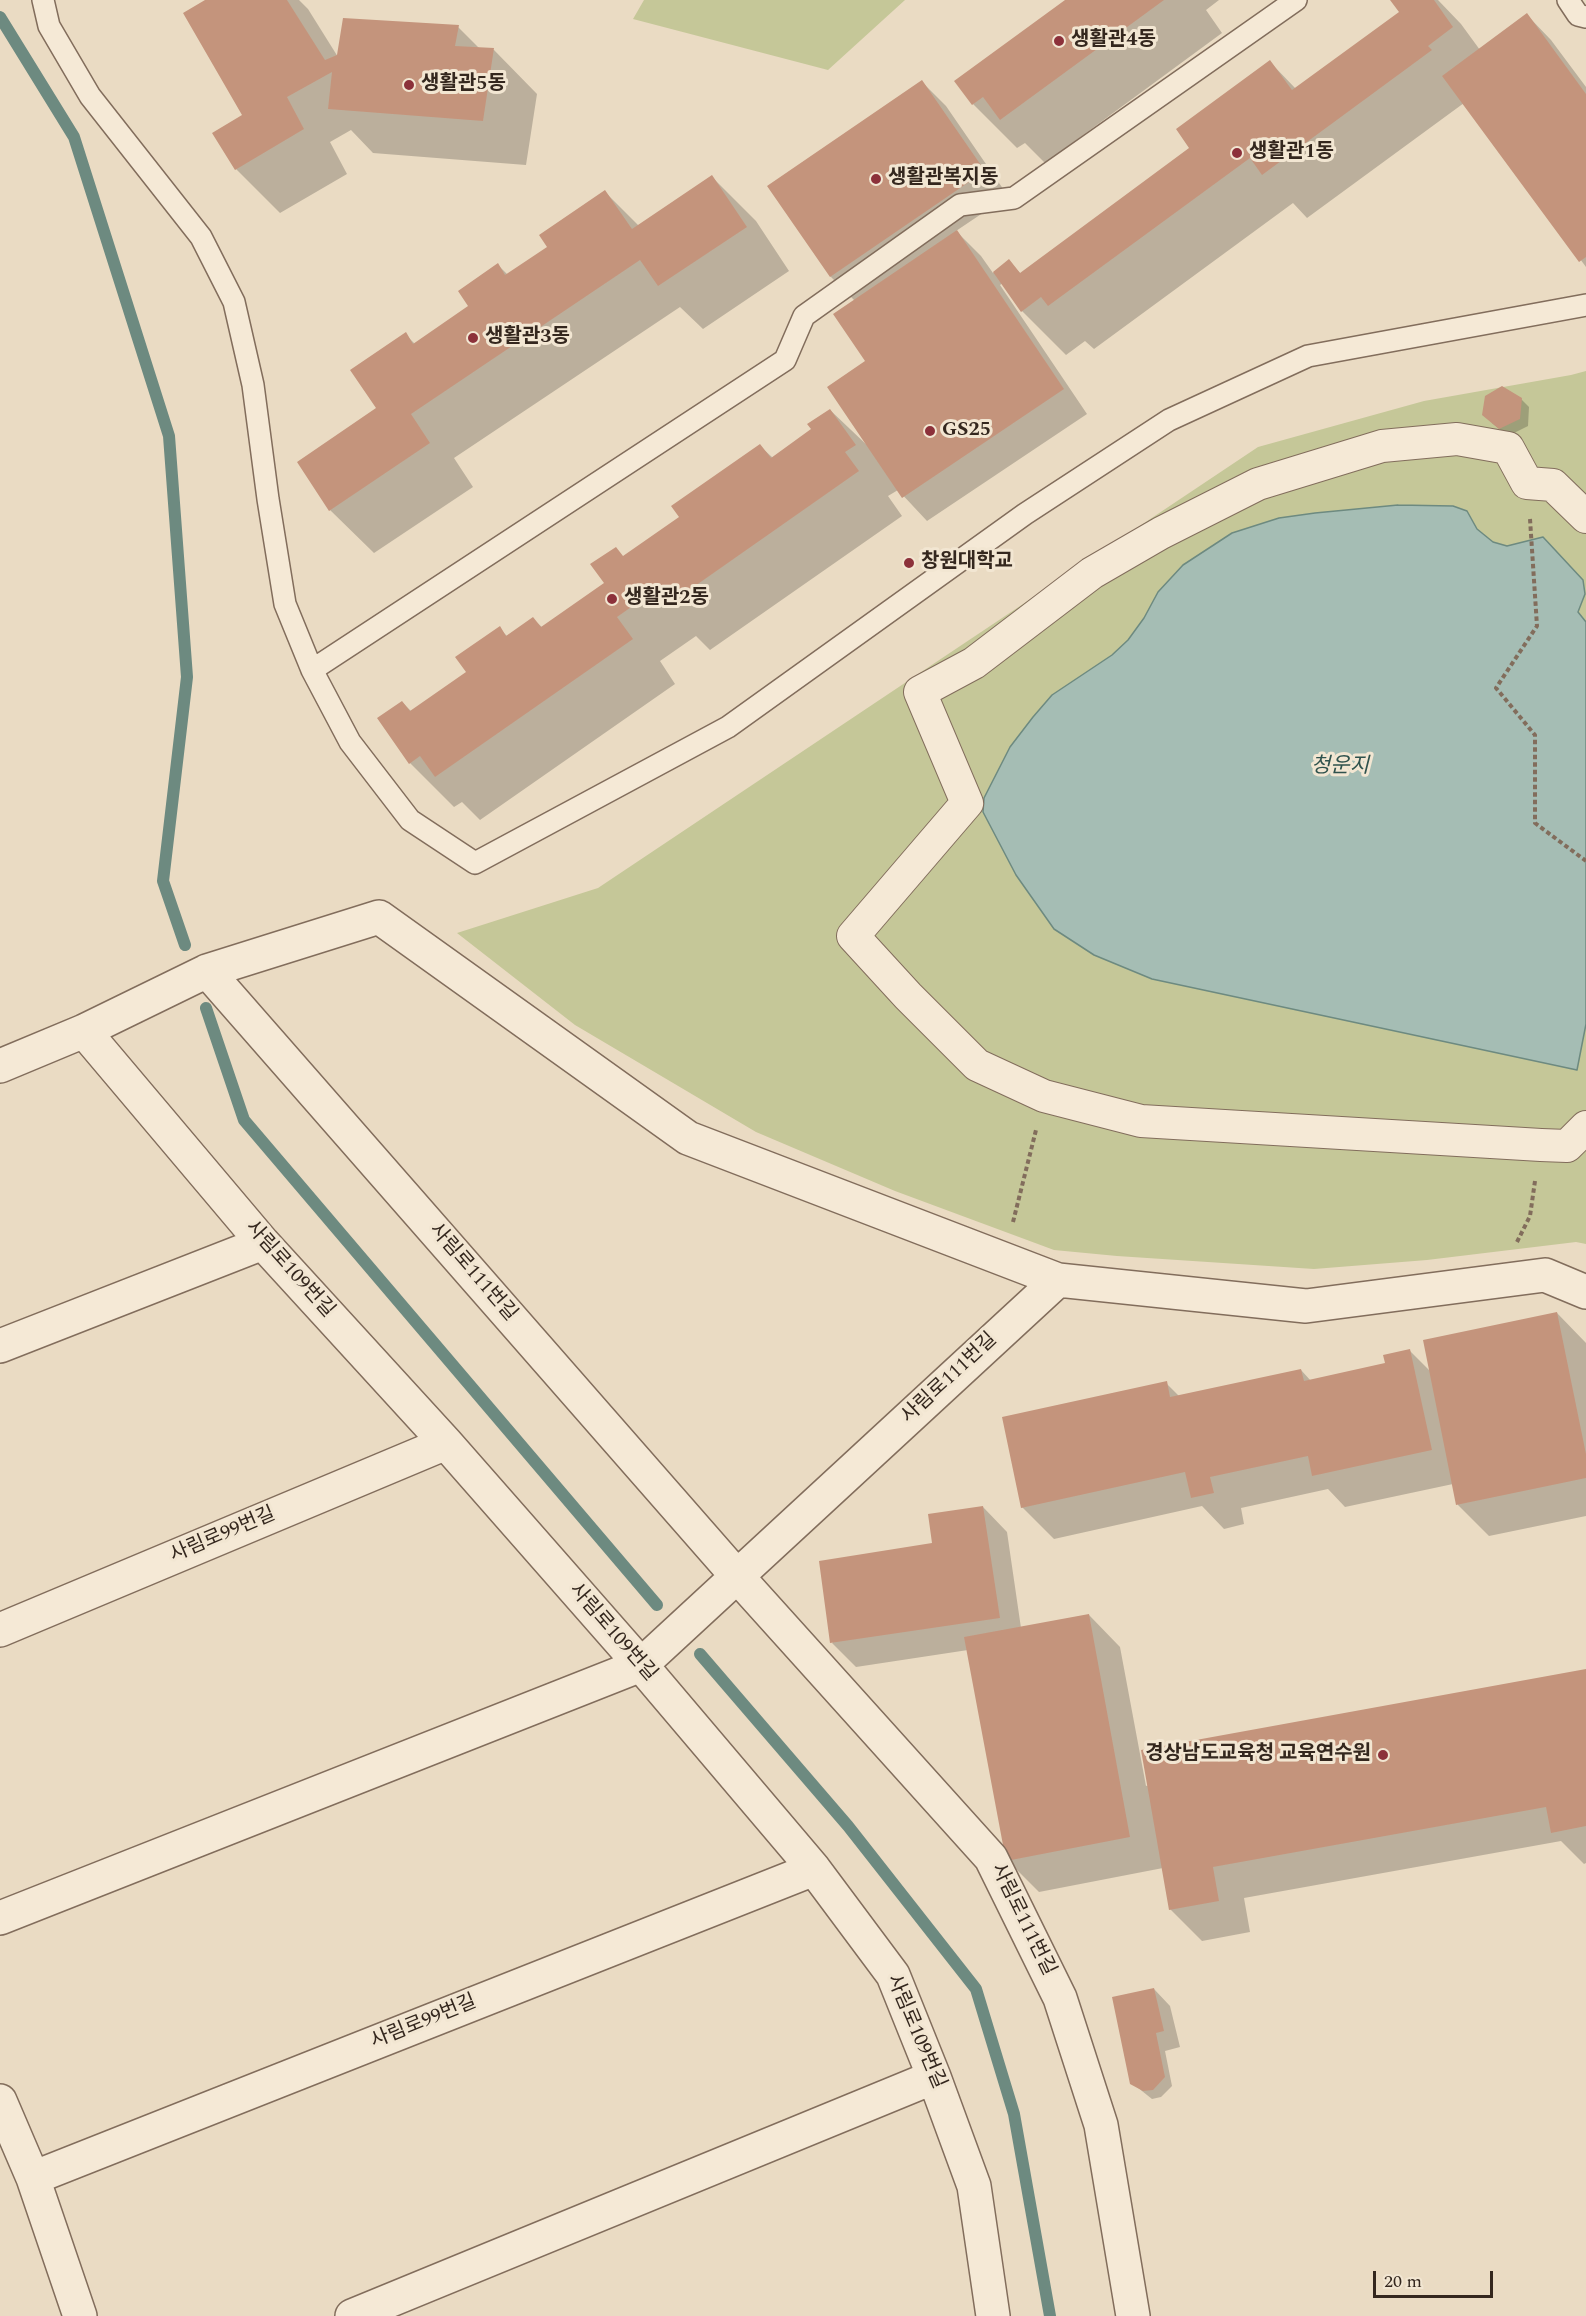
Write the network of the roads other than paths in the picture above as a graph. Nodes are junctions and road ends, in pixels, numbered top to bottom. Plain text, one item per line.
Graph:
1 (43, 0) edge
2 (1296, 0) edge
3 (1568, 0) edge
4 (1586, 17) edge
5 (1586, 305) edge
6 (1586, 517) edge
7 (312, 670) junction
8 (207, 971) junction
9 (84, 1031) junction
10 (0, 1066) edge
11 (1586, 1127) edge
12 (263, 1243) junction
13 (1058, 1280) junction
14 (1586, 1292) edge
15 (0, 1346) edge
16 (446, 1443) junction
17 (736, 1575) junction
18 (0, 1630) edge
19 (640, 1665) junction
20 (814, 1869) junction
21 (0, 1918) edge
22 (934, 2077) junction
23 (0, 2101) edge
24 (33, 2178) junction
25 (80, 2316) edge
26 (352, 2316) edge
27 (993, 2316) edge
28 (1134, 2316) edge

1 - 7 lane
2 - 7 lane
3 - 4 lane
5 - 7 lane
6 - 11 street
8 - 9 street
8 - 13 street
8 - 17 street, 사림로111번길
9 - 10 street
9 - 12 street, 사림로109번길
12 - 15 street
12 - 16 street, 사림로109번길
13 - 14 street
13 - 17 street, 사림로111번길
16 - 18 street, 사림로99번길
16 - 19 street, 사림로109번길
17 - 19 street
17 - 28 street, 사림로111번길
19 - 20 street, 사림로109번길
19 - 21 street
20 - 22 street, 사림로109번길
20 - 24 street, 사림로99번길
22 - 26 street
22 - 27 street, 사림로109번길
23 - 24 street
24 - 25 street

